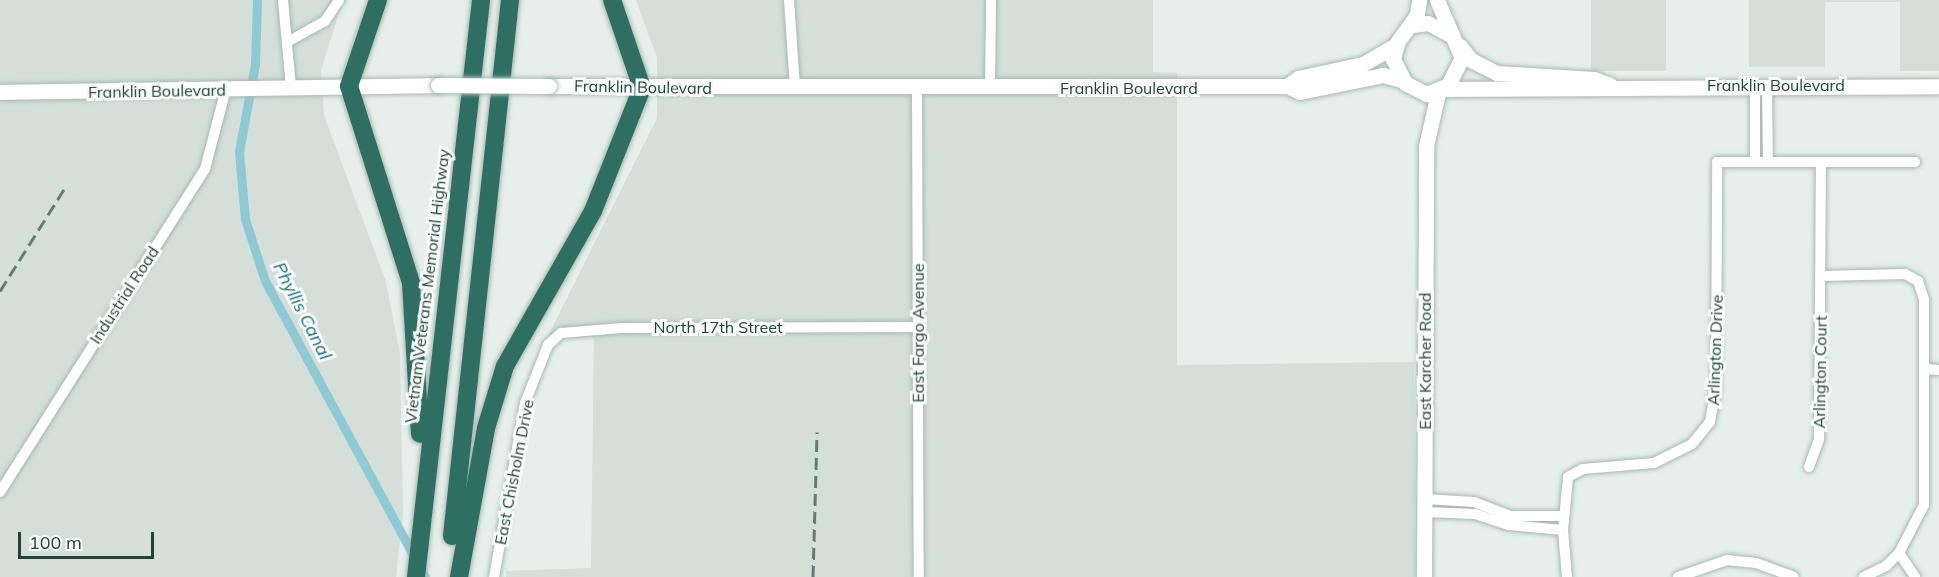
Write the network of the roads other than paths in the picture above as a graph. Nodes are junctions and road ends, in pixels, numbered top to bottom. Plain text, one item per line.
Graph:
1 (283, 0) edge
2 (339, 0) edge
3 (378, 0) edge
4 (481, 0) edge
5 (510, 0) edge
6 (612, 0) edge
7 (789, 0) edge
8 (991, 0) edge
9 (1419, 0) edge
10 (1437, 0) edge
11 (1412, 26) junction
12 (289, 41) junction
13 (1456, 41) junction
14 (1397, 44) junction
15 (1408, 85) junction
16 (1761, 85) junction
17 (349, 86) junction
18 (1287, 86) junction
19 (1613, 86) junction
20 (1939, 86) edge
21 (291, 88) junction
22 (642, 88) junction
23 (795, 88) junction
24 (917, 88) junction
25 (990, 88) junction
26 (234, 89) junction
27 (1441, 91) junction
28 (0, 92) edge
29 (1426, 146) junction
30 (1755, 162) junction
31 (1768, 162) junction
32 (1915, 162) dead end
33 (1821, 163) junction
34 (1821, 276) junction
35 (918, 327) junction
36 (539, 368) joint
37 (1926, 369) junction
38 (1939, 370) edge
39 (1809, 467) dead end
40 (0, 492) edge
41 (1425, 506) junction
42 (1563, 516) junction
43 (1563, 530) junction
44 (417, 541) junction
45 (1899, 553) junction
46 (416, 577) edge
47 (447, 577) edge
48 (459, 577) edge
49 (494, 577) edge
50 (920, 577) edge
51 (1424, 577) edge
52 (1567, 577) edge
53 (1678, 577) edge
54 (1794, 577) edge
55 (1863, 577) edge
56 (1915, 577) edge

1 - 12 street
2 - 12 street
3 - 17 highway
4 - 44 highway, Vietnam Veterans Memorial Highway
5 - 47 highway
6 - 22 highway
7 - 23 street
8 - 25 street
9 - 11 main road
10 - 13 main road
11 - 13 main road
11 - 14 main road
12 - 21 street
13 - 19 main road, Franklin Boulevard
13 - 27 main road
14 - 15 main road
14 - 18 main road, Franklin Boulevard
15 - 18 main road, Franklin Boulevard
15 - 27 main road
15 - 29 main road
16 - 19 main road, Franklin Boulevard
16 - 20 main road, Franklin Boulevard
16 - 30 street
16 - 31 street
17 - 21 main road, Franklin Boulevard
17 - 22 main road, Franklin Boulevard, bridge
17 - 44 highway
18 - 25 main road, Franklin Boulevard
19 - 27 main road, Franklin Boulevard
21 - 26 main road, Franklin Boulevard
22 - 23 main road, Franklin Boulevard
22 - 48 highway
23 - 24 main road, Franklin Boulevard
24 - 25 main road, Franklin Boulevard
24 - 35 street, East Fargo Avenue
26 - 28 main road, Franklin Boulevard
26 - 40 street, Industrial Road
27 - 29 main road
29 - 41 main road, East Karcher Road
30 - 31 street, Arlington Drive
30 - 42 street, Arlington Drive
31 - 33 street, Arlington Drive
32 - 33 street, Arlington Drive
33 - 34 street
34 - 37 street
34 - 39 street, Arlington Court
35 - 36 street, North 17th Street
35 - 50 street, East Fargo Avenue
36 - 49 street, East Chisholm Drive
37 - 38 street
37 - 45 street
41 - 42 street
41 - 43 street
41 - 51 main road, East Karcher Road
42 - 43 street, Arlington Drive
43 - 52 street, Arlington Drive
44 - 46 highway, Vietnam Veterans Memorial Highway
45 - 55 street
45 - 56 street
53 - 54 street

